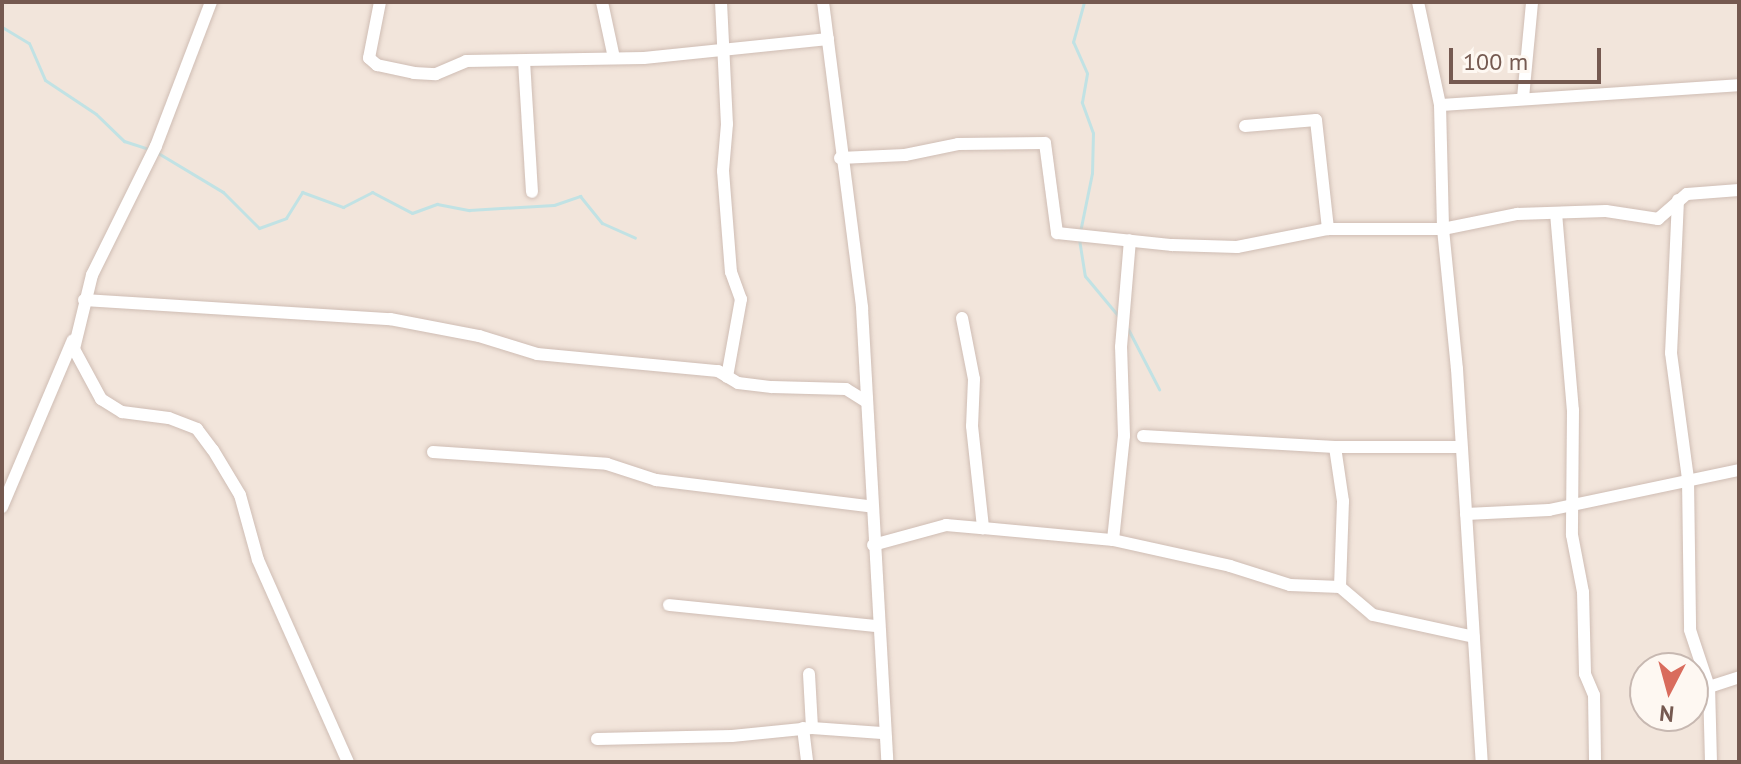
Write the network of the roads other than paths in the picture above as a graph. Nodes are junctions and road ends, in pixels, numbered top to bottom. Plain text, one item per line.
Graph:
1 (211, 2) edge
2 (380, 2) edge
3 (602, 2) edge
4 (721, 2) edge
5 (823, 2) edge
6 (1418, 2) edge
7 (1532, 2) edge
8 (828, 39) junction
9 (725, 48) junction
10 (614, 58) junction
11 (524, 61) junction
12 (1739, 85) edge
13 (1523, 98) junction
14 (1440, 105) junction
15 (1245, 126) dead end
16 (840, 158) junction
17 (1739, 190) edge
18 (532, 192) dead end
19 (1678, 200) junction
20 (1556, 213) junction
21 (1328, 229) junction
22 (1443, 229) junction
23 (1130, 240) junction
24 (84, 300) junction
25 (962, 318) dead end
26 (73, 340) junction
27 (727, 377) junction
28 (865, 401) junction
29 (1143, 436) dead end
30 (1335, 447) junction
31 (1458, 447) junction
32 (433, 452) dead end
33 (1739, 470) edge
34 (1688, 479) junction
35 (1572, 505) junction
36 (869, 506) junction
37 (2, 507) edge
38 (1466, 514) junction
39 (983, 528) junction
40 (1113, 540) junction
41 (873, 545) junction
42 (1340, 587) junction
43 (669, 605) dead end
44 (877, 626) junction
45 (1474, 637) junction
46 (1697, 652) edge
47 (809, 674) dead end
48 (1739, 677) edge
49 (1709, 687) joint
50 (807, 728) junction
51 (882, 733) junction
52 (597, 739) dead end
53 (348, 762) edge
54 (807, 762) edge
55 (887, 762) edge
56 (1482, 762) edge
57 (1595, 762) edge
58 (1711, 762) edge

1 - 24 street
2 - 11 street
3 - 10 street
4 - 9 street
5 - 8 street
6 - 14 street
7 - 13 street
8 - 9 street
8 - 16 street
9 - 10 street
9 - 27 street
10 - 11 street
11 - 18 street
12 - 13 street
13 - 14 street
14 - 22 street
15 - 21 street
16 - 23 street
16 - 28 street
17 - 19 street
19 - 20 street
19 - 34 street
20 - 22 street
20 - 35 street
21 - 22 street
21 - 23 street
22 - 31 street
23 - 40 street
24 - 26 street
24 - 27 street
25 - 39 street
26 - 37 street
26 - 53 street
27 - 28 street
28 - 36 street
29 - 30 street
30 - 31 street
30 - 42 street
31 - 38 street
32 - 36 street
33 - 34 street
34 - 35 street
34 - 46 street
35 - 38 street
35 - 57 street
36 - 41 street
38 - 45 street
39 - 40 street
39 - 41 street
40 - 42 street
41 - 44 street
42 - 45 street
43 - 44 street
44 - 51 street
45 - 56 street
47 - 50 street
48 - 49 street
49 - 58 street
50 - 51 street
50 - 52 street
50 - 54 street
51 - 55 street

